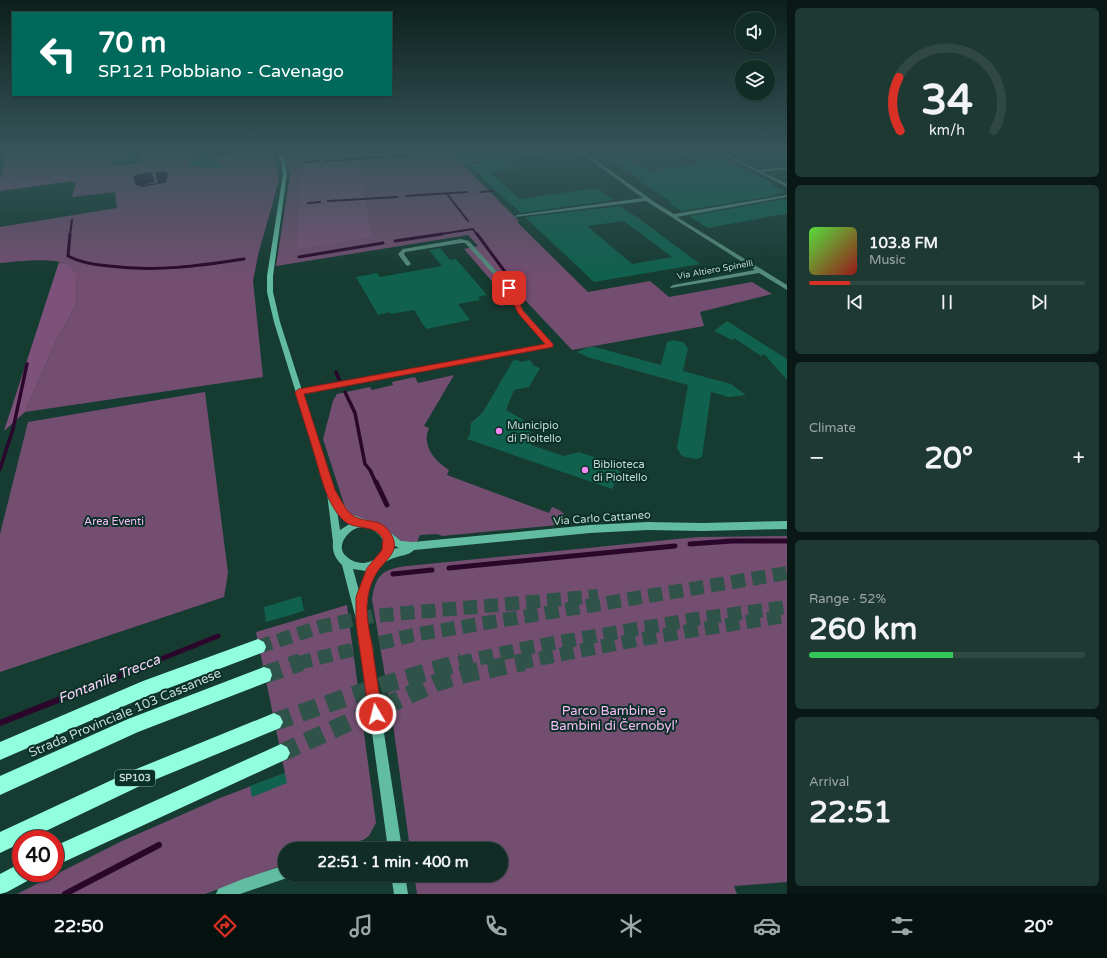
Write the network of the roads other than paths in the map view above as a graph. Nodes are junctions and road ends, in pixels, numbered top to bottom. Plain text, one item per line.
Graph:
1 (282, 192) edge
2 (636, 192) edge
3 (787, 196) edge
4 (646, 199) junction
5 (518, 216) dead end
6 (672, 216) junction
7 (408, 264) dead end
8 (761, 271) junction
9 (673, 287) dead end
10 (787, 288) edge
11 (299, 392) junction
12 (330, 491) junction
13 (364, 524) junction
14 (787, 525) edge
15 (386, 535) junction
16 (337, 542) junction
17 (418, 546) junction
18 (380, 561) junction
19 (346, 562) junction
20 (362, 623) junction
21 (258, 647) tunnel mouth
22 (264, 675) tunnel mouth
23 (274, 722) tunnel mouth
24 (0, 751) edge
25 (281, 753) tunnel mouth
26 (0, 786) edge
27 (394, 842) edge
28 (0, 843) edge
29 (64, 852) edge
30 (278, 874) edge
31 (12, 878) edge
32 (399, 882) edge
33 (0, 885) edge
34 (223, 894) edge
35 (401, 894) edge

1 - 11 street
2 - 4 street
3 - 6 street
4 - 5 street
4 - 6 street
6 - 8 street
7 - 11 street
8 - 9 street, Via Altiero Spinelli
8 - 10 street
11 - 12 street
12 - 13 street
12 - 16 street
13 - 15 street
13 - 16 street
14 - 17 street, Via Carlo Cattaneo
15 - 17 street, Via Carlo Cattaneo
15 - 18 street
16 - 19 street
17 - 18 street, Via Carlo Cattaneo
18 - 19 street
18 - 20 street
19 - 20 street
20 - 27 street
21 - 24 highway
22 - 26 highway, Strada Provinciale 103 Cassanese
23 - 28 highway, SP103
25 - 29 highway
30 - 34 street
31 - 33 highway
32 - 35 street

